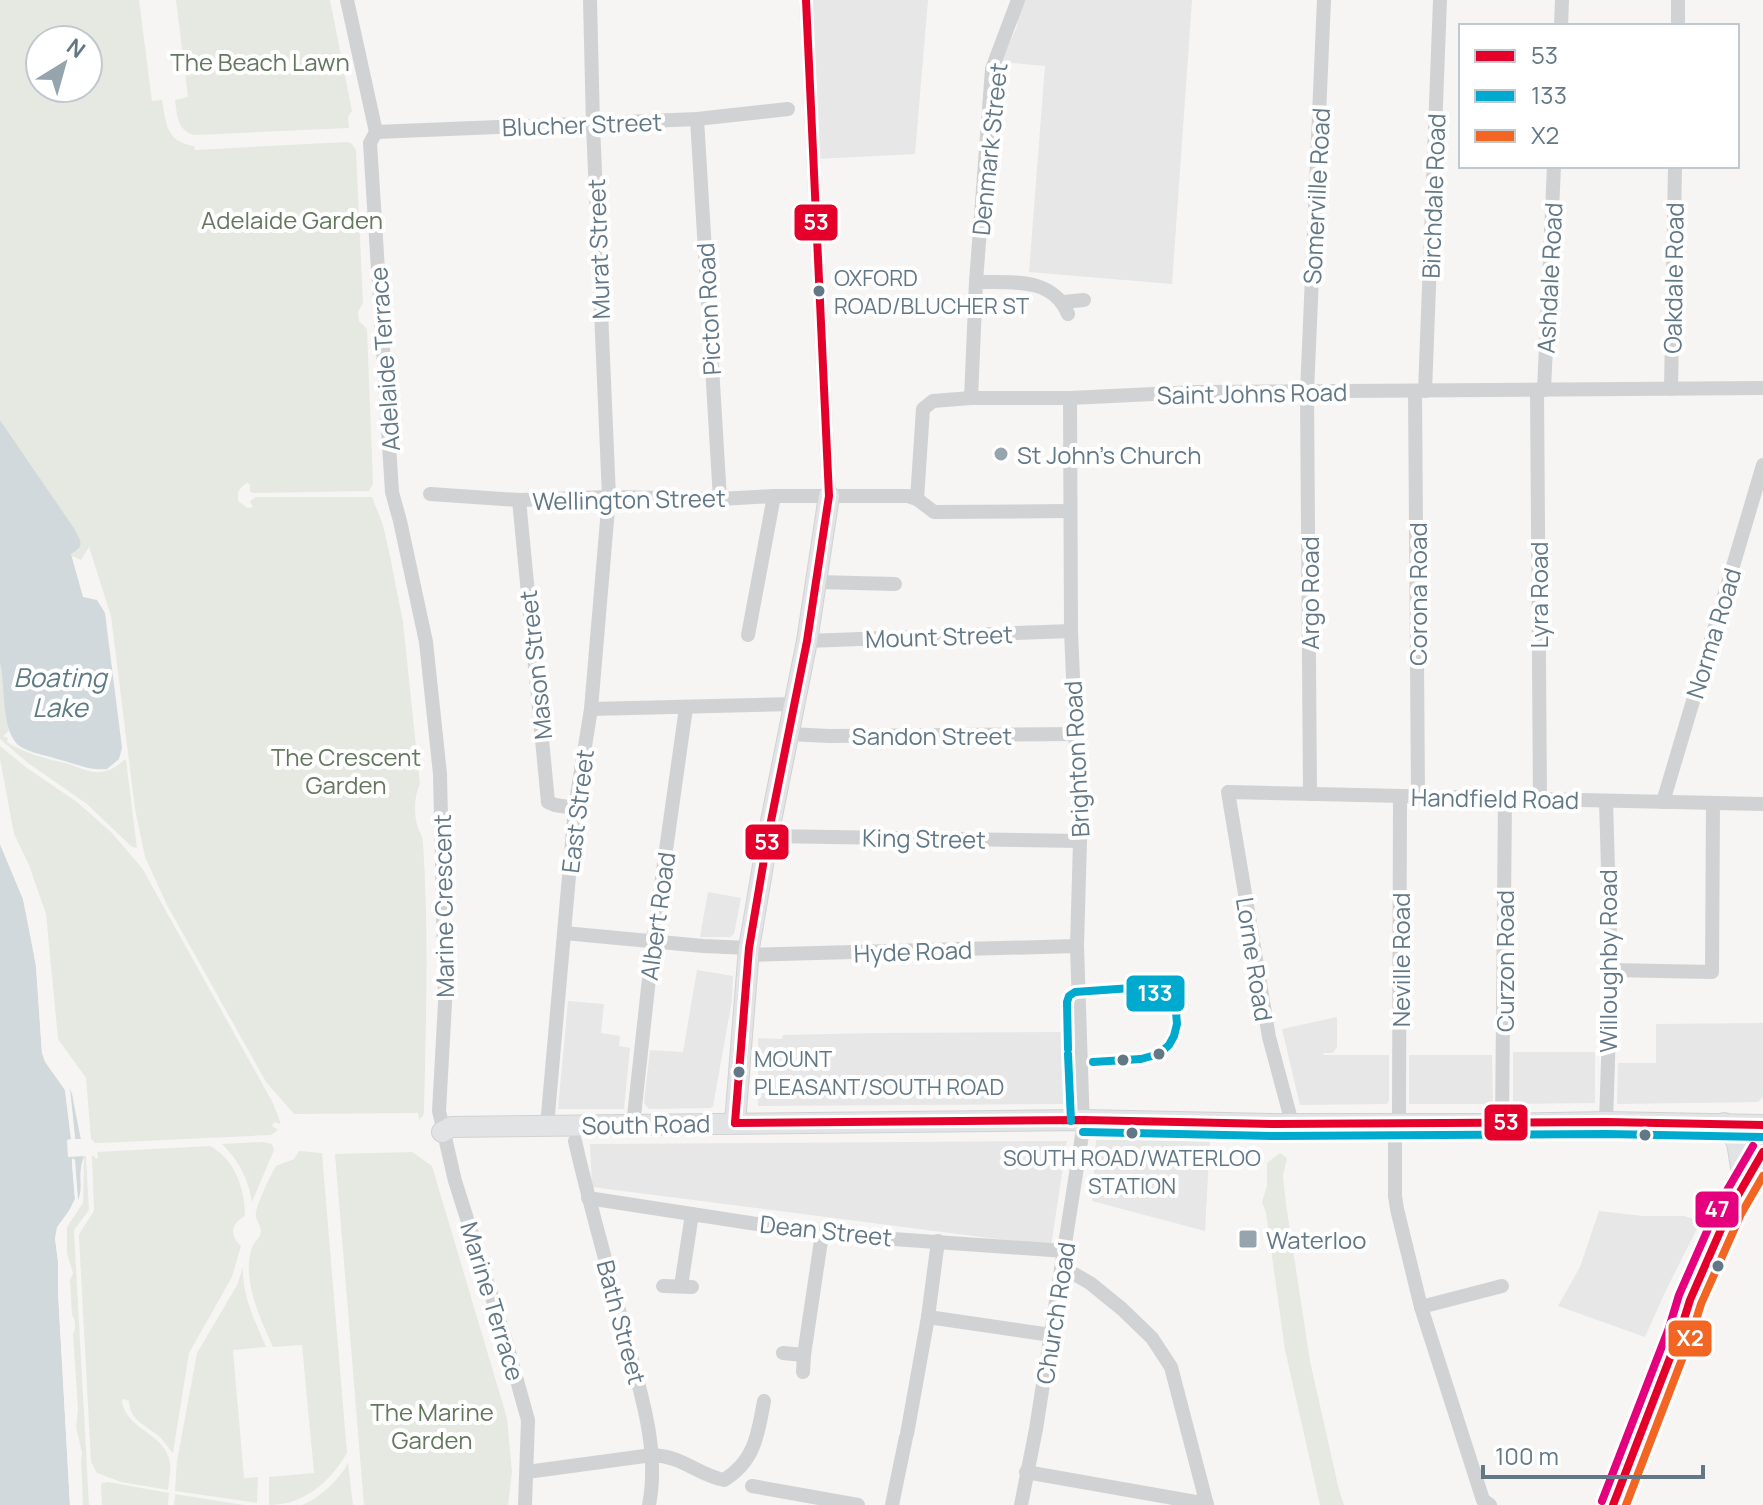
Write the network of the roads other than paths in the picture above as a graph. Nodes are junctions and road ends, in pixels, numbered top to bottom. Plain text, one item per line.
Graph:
1 (347, 0) edge
2 (590, 0) edge
3 (806, 0) edge
4 (1018, 0) edge
5 (1324, 0) edge
6 (1440, 0) edge
7 (1562, 0) edge
8 (1678, 0) edge
9 (1561, 24) edge
10 (1678, 24) edge
11 (788, 109) dead end
12 (697, 119) junction
13 (593, 125) junction
14 (376, 132) junction
15 (1554, 168) edge
16 (1675, 168) edge
17 (976, 282) junction
18 (1084, 300) dead end
19 (1763, 388) edge
20 (1671, 389) junction
21 (1540, 390) junction
22 (1420, 391) junction
23 (1307, 392) junction
24 (971, 398) junction
25 (1070, 398) junction
26 (1763, 465) edge
27 (392, 492) joint
28 (430, 494) dead end
29 (774, 496) junction
30 (829, 496) junction
31 (609, 497) junction
32 (720, 499) junction
33 (917, 499) junction
34 (519, 500) junction
35 (1069, 511) junction
36 (817, 582) junction
37 (895, 584) dead end
38 (1071, 631) junction
39 (748, 635) dead end
40 (807, 641) junction
41 (795, 704) junction
42 (686, 708) junction
43 (591, 709) junction
44 (789, 734) junction
45 (1075, 734) junction
46 (1228, 792) joint
47 (1310, 794) junction
48 (1400, 796) junction
49 (1418, 796) junction
50 (1505, 798) junction
51 (1540, 799) junction
52 (1606, 801) junction
53 (1663, 802) junction
54 (1713, 803) junction
55 (1763, 804) edge
56 (575, 808) junction
57 (768, 836) junction
58 (1080, 841) junction
59 (564, 933) junction
60 (653, 942) junction
61 (1077, 946) junction
62 (749, 952) junction
63 (1611, 970) junction
64 (1083, 1120) junction
65 (1606, 1122) junction
66 (735, 1123) junction
67 (1724, 1123) junction
68 (1283, 1124) junction
69 (1397, 1124) junction
70 (1502, 1124) junction
71 (633, 1125) junction
72 (1763, 1125) edge
73 (547, 1126) junction
74 (442, 1132) junction
75 (575, 1141) dead end
76 (1763, 1152) edge
77 (1744, 1186) junction
78 (588, 1198) junction
79 (692, 1214) junction
80 (822, 1234) junction
81 (938, 1241) junction
82 (1065, 1251) junction
83 (1062, 1267) junction
84 (663, 1286) dead end
85 (1502, 1286) dead end
86 (1421, 1307) junction
87 (928, 1317) junction
88 (1051, 1335) junction
89 (783, 1353) dead end
90 (804, 1355) junction
91 (803, 1372) dead end
92 (764, 1401) dead end
93 (652, 1455) junction
94 (527, 1472) junction
95 (1026, 1472) junction
96 (752, 1486) dead end
97 (772, 1490) junction
98 (1207, 1504) edge
99 (525, 1505) edge
100 (649, 1505) edge
101 (769, 1505) edge
102 (858, 1505) edge
103 (892, 1505) edge
104 (1021, 1505) edge
105 (1490, 1505) edge
106 (1613, 1505) edge

1 - 14 street, Adelaide Terrace
2 - 13 street, Murat Street
3 - 30 street
4 - 17 street, Denmark Street
5 - 23 street, Somerville Road
6 - 22 street, Birchdale Road
7 - 9 street
8 - 10 street
11 - 12 street, Blucher Street
12 - 13 street, Blucher Street
12 - 32 street, Picton Road
13 - 14 street, Blucher Street
13 - 31 street, Murat Street
14 - 27 street, Adelaide Terrace
15 - 21 street, Ashdale Road
16 - 20 street, Oakdale Road
17 - 18 street
17 - 24 street, Denmark Street
19 - 20 street, Saint Johns Road
20 - 21 street, Saint Johns Road
21 - 22 street, Saint Johns Road
21 - 51 street, Lyra Road
22 - 23 street, Saint Johns Road
22 - 49 street, Corona Road
23 - 25 street, Saint Johns Road
23 - 47 street, Argo Road
24 - 25 street, Saint Johns Road
24 - 33 street, Saint Johns Road
25 - 35 street, Brighton Road
26 - 53 street, Norma Road
27 - 74 street, Marine Crescent
28 - 34 street, Wellington Street
29 - 30 street, Wellington Street
29 - 32 street, Wellington Street
29 - 39 street
30 - 33 street
30 - 36 street
31 - 32 street, Wellington Street
31 - 34 street, Wellington Street
31 - 43 street, East Street
33 - 35 street
34 - 56 street, Mason Street
35 - 38 street, Brighton Road
36 - 37 street
36 - 40 street
38 - 40 street, Mount Street
38 - 45 street, Brighton Road
40 - 41 street
41 - 42 street
41 - 44 street
42 - 43 street
42 - 60 street, Albert Road
43 - 56 street, East Street
44 - 45 street, Sandon Street
44 - 57 street
45 - 58 street, Brighton Road
46 - 47 street, Handfield Road
46 - 68 street, Lorne Road
47 - 48 street, Handfield Road
48 - 49 street, Handfield Road
48 - 69 street, Neville Road
49 - 50 street, Handfield Road
50 - 51 street, Handfield Road
50 - 70 street, Curzon Road
51 - 52 street, Handfield Road
52 - 53 street, Handfield Road
52 - 63 street, Willoughby Road
53 - 54 street, Handfield Road
54 - 55 street, Handfield Road
54 - 63 street
56 - 59 street, East Street
57 - 58 street, King Street
57 - 62 street
58 - 61 street, Brighton Road
59 - 60 street, Hyde Road
59 - 73 street, East Street
60 - 62 street, Hyde Road
60 - 71 street, Albert Road
61 - 62 street, Hyde Road
61 - 64 street, Brighton Road
62 - 66 street
63 - 65 street, Willoughby Road
64 - 66 street, South Road
64 - 68 street, South Road
64 - 82 street, Church Road
65 - 67 street, South Road
65 - 70 street, South Road
66 - 71 street, South Road
67 - 72 street, South Road
67 - 77 street
68 - 69 street, South Road
69 - 70 street, South Road
69 - 86 street, Neville Road
71 - 73 street, South Road
73 - 74 street, South Road
74 - 94 street, Marine Terrace
75 - 78 street, Bath Street
76 - 77 highway
77 - 106 highway
78 - 79 street, Dean Street
78 - 93 street, Bath Street
79 - 80 street, Dean Street
79 - 84 street
80 - 81 street, Dean Street
80 - 90 street
81 - 82 street, Dean Street
81 - 87 street
82 - 83 street, Church Road
83 - 88 street, Church Road
83 - 98 street
85 - 86 street
86 - 105 street, Neville Road
87 - 88 street
87 - 103 street
88 - 95 street, Church Road
89 - 90 street
90 - 91 street
92 - 93 street
93 - 94 street
93 - 100 street, Bath Street
94 - 99 street, Marine Terrace
95 - 98 street
95 - 104 street, Church Road
96 - 97 street
97 - 101 street
97 - 102 street

